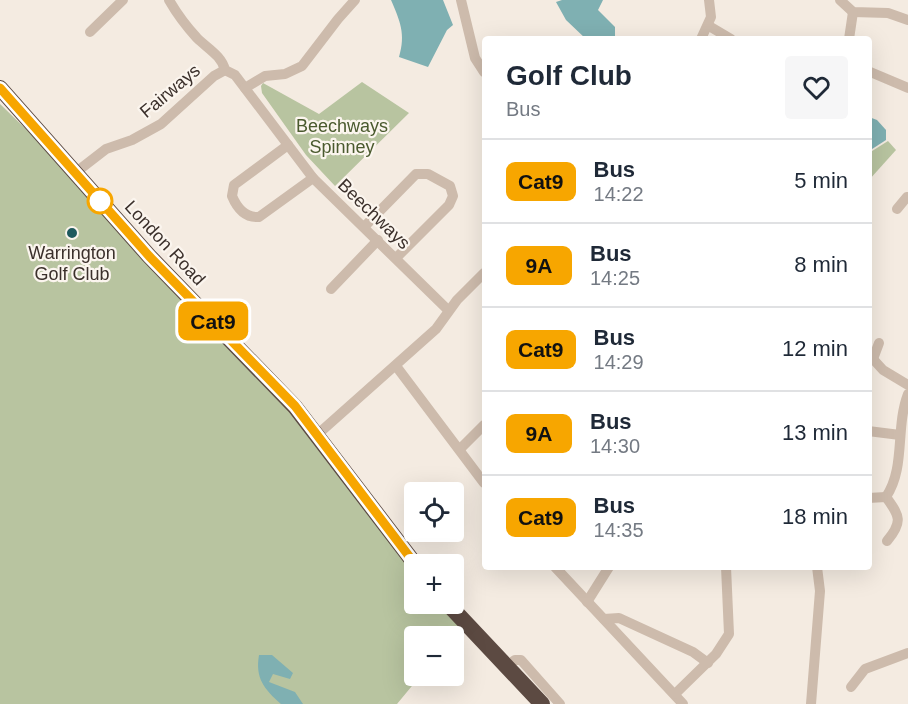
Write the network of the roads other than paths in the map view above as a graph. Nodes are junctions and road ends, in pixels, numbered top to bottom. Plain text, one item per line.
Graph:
1 (123, 0) edge
2 (169, 0) edge
3 (355, 0) edge
4 (461, 0) edge
5 (709, 0) edge
6 (840, 0) edge
7 (853, 12) junction
8 (908, 20) edge
9 (709, 26) junction
10 (90, 32) dead end
11 (703, 36) edge
12 (726, 36) edge
13 (849, 36) edge
14 (482, 69) edge
15 (225, 70) junction
16 (872, 73) edge
17 (0, 88) edge
18 (245, 88) junction
19 (908, 88) edge
20 (288, 145) junction
21 (75, 172) junction
22 (313, 178) junction
23 (364, 227) junction
24 (378, 240) junction
25 (396, 258) junction
26 (482, 275) edge
27 (331, 289) dead end
28 (448, 310) junction
29 (879, 343) dead end
30 (872, 358) edge
31 (872, 361) edge
32 (396, 366) junction
33 (908, 385) edge
34 (908, 394) edge
35 (482, 427) edge
36 (872, 432) edge
37 (318, 435) junction
38 (900, 435) junction
39 (460, 449) junction
40 (482, 480) edge
41 (886, 497) junction
42 (872, 498) edge
43 (887, 542) dead end
44 (407, 554) edge
45 (558, 570) edge
46 (607, 570) edge
47 (726, 570) edge
48 (817, 570) edge
49 (587, 602) junction
50 (457, 614) edge
51 (604, 619) junction
52 (908, 652) edge
53 (708, 663) junction
54 (506, 666) junction
55 (852, 681) dead end
56 (675, 694) junction
57 (542, 704) edge
58 (560, 704) edge
59 (683, 704) edge
60 (811, 704) edge

1 - 10 street
2 - 15 street, Beechways
3 - 18 street
4 - 14 street
5 - 9 street
6 - 7 street
7 - 8 street
7 - 13 street
9 - 11 street
9 - 12 street
15 - 18 street, Beechways
15 - 21 street, Fairways
16 - 19 street
17 - 21 highway, London Road
18 - 20 street, Beechways
20 - 22 street, Beechways
20 - 22 street
21 - 37 highway, London Road
22 - 23 street, Beechways
23 - 24 street, Beechways
23 - 25 street
24 - 25 street, Beechways
24 - 27 street
25 - 28 street, Beechways
26 - 28 street
28 - 32 street
29 - 30 street
31 - 33 street
32 - 37 street
32 - 39 street
34 - 38 street
35 - 39 street
36 - 38 street
37 - 44 highway, London Road
38 - 41 street
39 - 40 street
41 - 42 street
41 - 43 street
45 - 49 street
46 - 49 street
47 - 53 street
48 - 60 street
49 - 51 street
50 - 54 highway
51 - 53 street
51 - 56 street
52 - 55 street
53 - 56 street
54 - 57 highway
54 - 58 street
56 - 59 street

